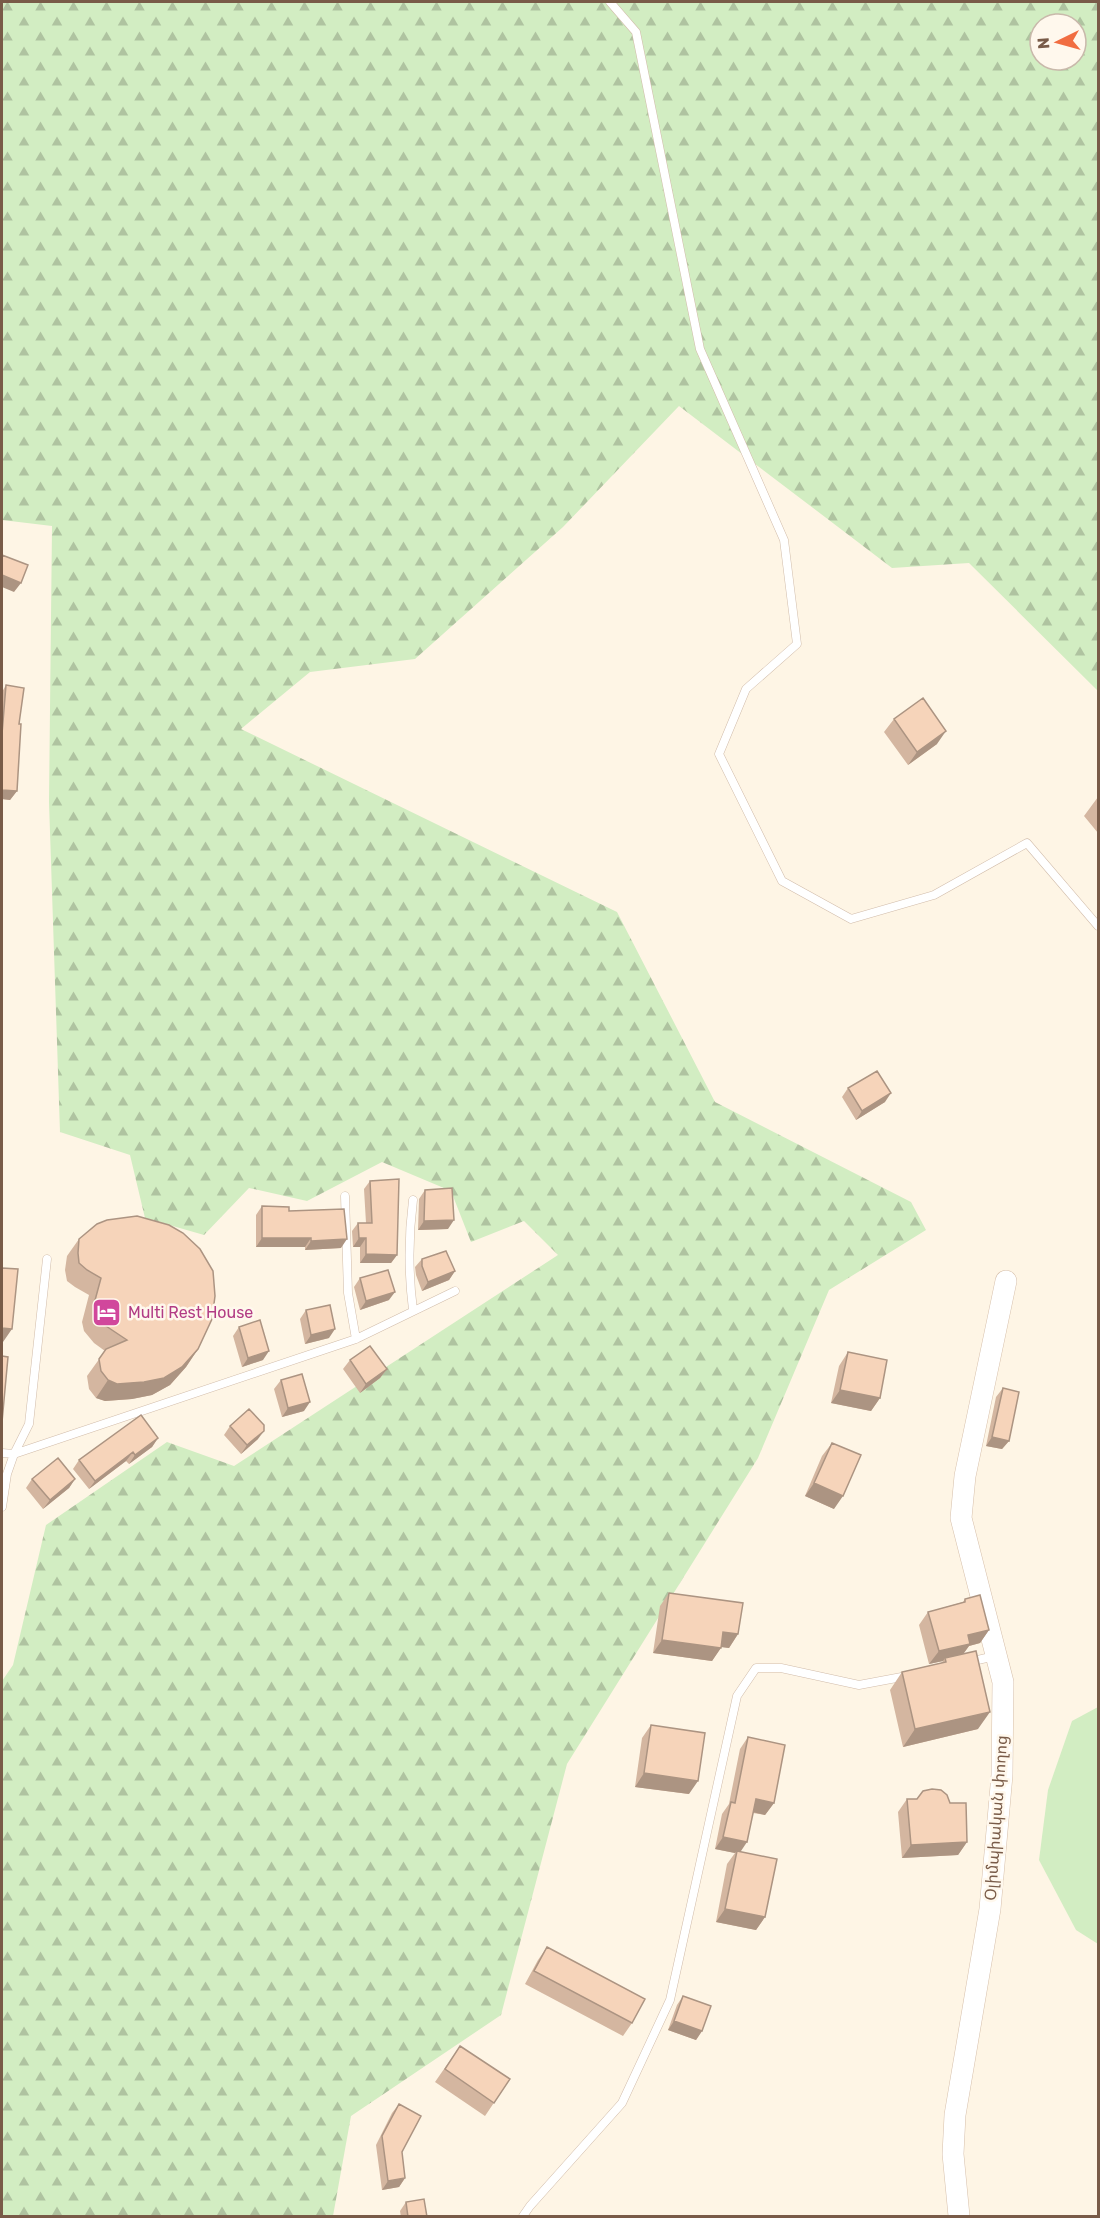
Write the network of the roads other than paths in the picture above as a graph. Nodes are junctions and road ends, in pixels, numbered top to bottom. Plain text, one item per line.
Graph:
1 (610, 2) edge
2 (1098, 926) edge
3 (345, 1196) dead end
4 (413, 1200) dead end
5 (46, 1259) dead end
6 (1006, 1281) dead end
7 (455, 1291) dead end
8 (413, 1310) junction
9 (356, 1339) junction
10 (2, 1453) edge
11 (14, 1454) junction
12 (2, 1508) edge
13 (997, 1656) junction
14 (964, 1663) edge
15 (920, 1673) edge
16 (523, 2217) edge
17 (959, 2217) edge

1 - 2 lane
3 - 9 lane
4 - 8 lane
5 - 11 lane
6 - 13 street, Օլիմպիական փողոց
7 - 8 lane
8 - 9 lane
9 - 11 lane
10 - 11 lane
11 - 12 lane
13 - 14 lane
13 - 17 street, Օլիմպիական փողոց
15 - 16 lane

